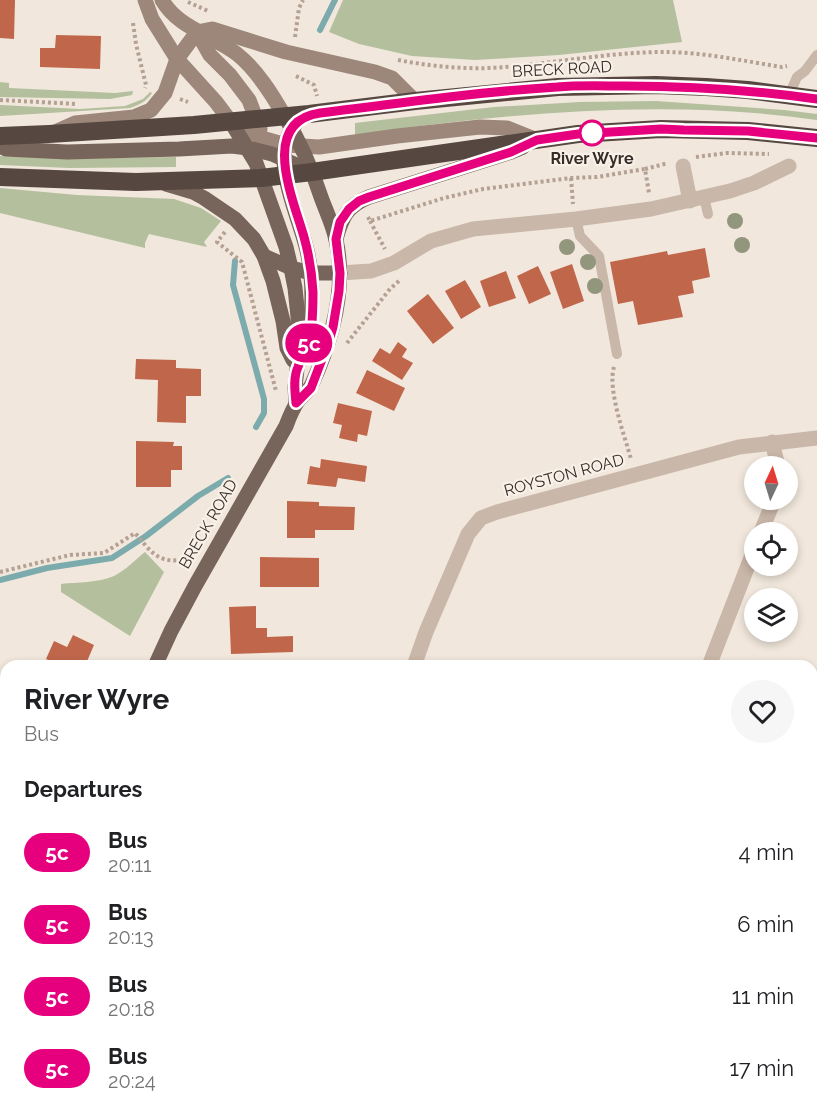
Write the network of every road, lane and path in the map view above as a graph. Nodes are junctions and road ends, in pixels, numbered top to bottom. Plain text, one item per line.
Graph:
1 (145, 0) edge
2 (162, 0) edge
3 (303, 0) edge
4 (133, 22) dead end
5 (197, 32) junction
6 (295, 39) dead end
7 (817, 55) edge
8 (177, 58) junction
9 (398, 60) dead end
10 (793, 65) dead end
11 (143, 91) dead end
12 (789, 95) junction
13 (817, 99) edge
14 (0, 100) edge
15 (415, 101) junction
16 (80, 104) dead end
17 (257, 120) junction
18 (231, 122) junction
19 (288, 123) junction
20 (49, 134) junction
21 (0, 136) edge
22 (817, 138) edge
23 (537, 140) junction
24 (0, 146) edge
25 (302, 146) junction
26 (771, 154) dead end
27 (258, 156) junction
28 (285, 160) junction
29 (682, 162) junction
30 (789, 166) dead end
31 (645, 169) junction
32 (312, 172) junction
33 (0, 177) edge
34 (571, 178) junction
35 (159, 182) junction
36 (697, 199) junction
37 (359, 201) junction
38 (651, 209) junction
39 (708, 214) dead end
40 (235, 219) junction
41 (576, 219) junction
42 (336, 239) junction
43 (264, 256) junction
44 (291, 268) junction
45 (311, 273) junction
46 (340, 273) junction
47 (404, 276) dead end
48 (344, 346) dead end
49 (617, 354) joint
50 (297, 369) junction
51 (296, 403) junction
52 (817, 438) edge
53 (772, 442) junction
54 (776, 456) edge
55 (635, 475) junction
56 (188, 563) dead end
57 (0, 572) edge
58 (744, 576) edge
59 (158, 660) edge
60 (416, 660) edge
61 (711, 660) edge

1 - 8 main road
2 - 5 main road
3 - 6 path
4 - 11 path
5 - 8 main road
5 - 15 main road
5 - 17 main road
5 - 19 main road
7 - 12 lane
8 - 18 main road
8 - 20 main road
9 - 10 path
12 - 13 highway, BRECK ROAD
12 - 15 highway, BRECK ROAD
14 - 16 path
15 - 19 highway, BRECK ROAD
17 - 18 highway, BRECK ROAD
17 - 19 highway, BRECK ROAD
17 - 27 main road
18 - 20 highway, BRECK ROAD
18 - 27 main road, BRECK ROAD
19 - 25 main road, BRECK ROAD
19 - 28 main road
20 - 21 highway, BRECK ROAD
22 - 23 highway
23 - 25 main road
23 - 32 highway
23 - 37 main road
24 - 27 main road
25 - 28 main road
25 - 32 main road, BRECK ROAD
26 - 29 path
27 - 28 highway
27 - 28 main road
27 - 35 highway
27 - 44 main road, BRECK ROAD
28 - 32 highway
28 - 45 main road
29 - 31 path
29 - 36 street
30 - 36 street
31 - 34 path
31 - 38 path
32 - 42 main road, BRECK ROAD
33 - 35 highway
34 - 37 path
34 - 41 path
35 - 40 main road
36 - 38 street
36 - 39 lane
37 - 42 main road
38 - 41 street
40 - 43 main road
40 - 51 path
41 - 46 street
41 - 49 lane
42 - 46 main road, BRECK ROAD
43 - 44 main road
43 - 50 main road
44 - 45 main road
44 - 50 main road, BRECK ROAD
45 - 46 main road
45 - 50 main road
46 - 51 main road, BRECK ROAD
47 - 48 path
49 - 55 path
50 - 51 main road, BRECK ROAD
51 - 59 main road, BRECK ROAD
52 - 53 street, ROYSTON ROAD
53 - 54 street
53 - 55 street, ROYSTON ROAD
55 - 60 street, ROYSTON ROAD
56 - 57 path
58 - 61 street

